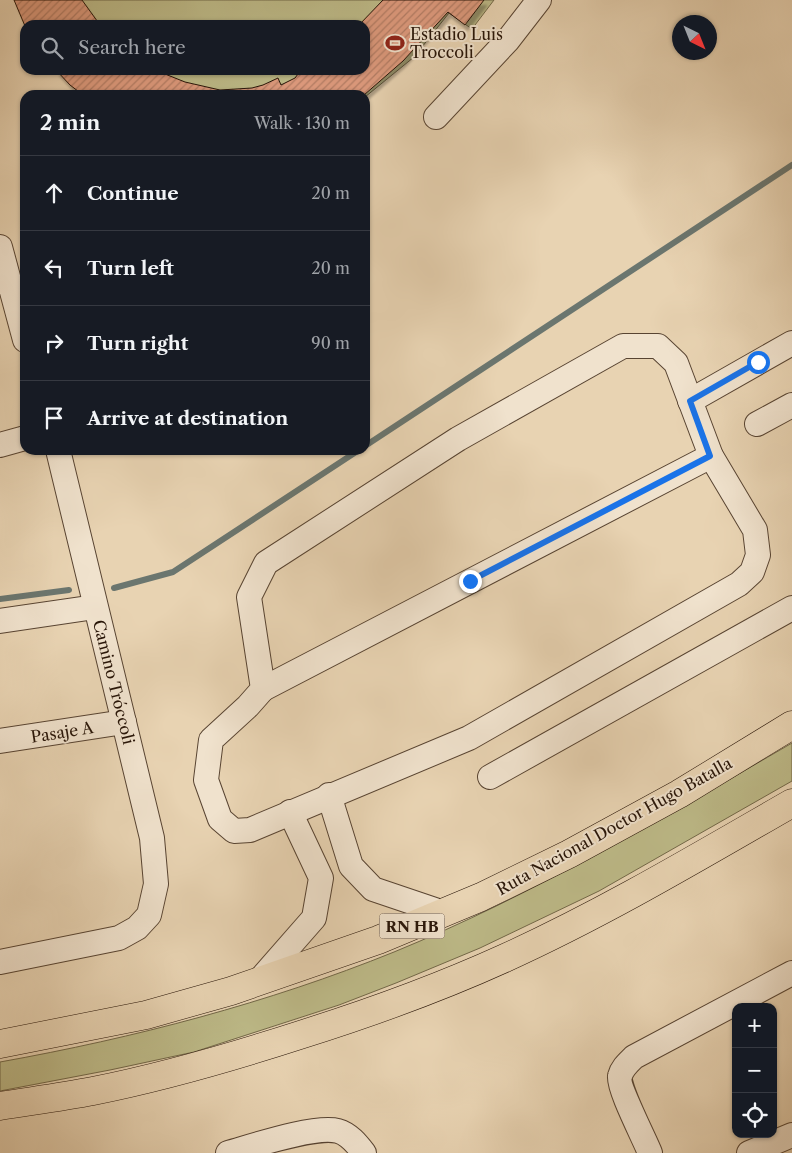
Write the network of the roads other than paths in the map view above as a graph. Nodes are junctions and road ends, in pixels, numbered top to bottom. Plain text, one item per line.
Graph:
1 (538, 0) edge
2 (436, 117) dead end
3 (0, 247) edge
4 (20, 321) edge
5 (792, 344) edge
6 (690, 401) junction
7 (792, 405) edge
8 (757, 424) dead end
9 (20, 439) edge
10 (0, 445) edge
11 (59, 455) edge
12 (710, 456) junction
13 (95, 607) junction
14 (792, 608) edge
15 (0, 621) edge
16 (263, 689) junction
17 (124, 722) junction
18 (792, 726) edge
19 (0, 741) edge
20 (490, 777) dead end
21 (329, 795) junction
22 (792, 802) edge
23 (290, 812) junction
24 (444, 913) junction
25 (0, 962) edge
26 (792, 972) edge
27 (258, 982) junction
28 (0, 1044) edge
29 (0, 1106) edge
30 (792, 1135) edge
31 (228, 1153) edge
32 (364, 1153) edge
33 (650, 1153) edge
34 (749, 1153) edge

1 - 2 street
3 - 4 street
5 - 6 street
6 - 12 street
6 - 16 street
7 - 8 street
9 - 10 street
11 - 13 street, Camino Tróccoli
12 - 16 street
12 - 21 street
13 - 15 street
13 - 17 street, Camino Tróccoli
14 - 20 street
16 - 23 street
17 - 19 street, Pasaje A
17 - 25 street, Camino Tróccoli
18 - 24 highway, Ruta Nacional Doctor Hugo Batalla / RN HB
21 - 23 street
21 - 24 street
22 - 29 highway
23 - 27 street
24 - 27 highway, Ruta Nacional Doctor Hugo Batalla / RN HB
26 - 33 street
27 - 28 highway, Ruta Nacional Doctor Hugo Batalla / RN HB
30 - 34 street
31 - 32 street

